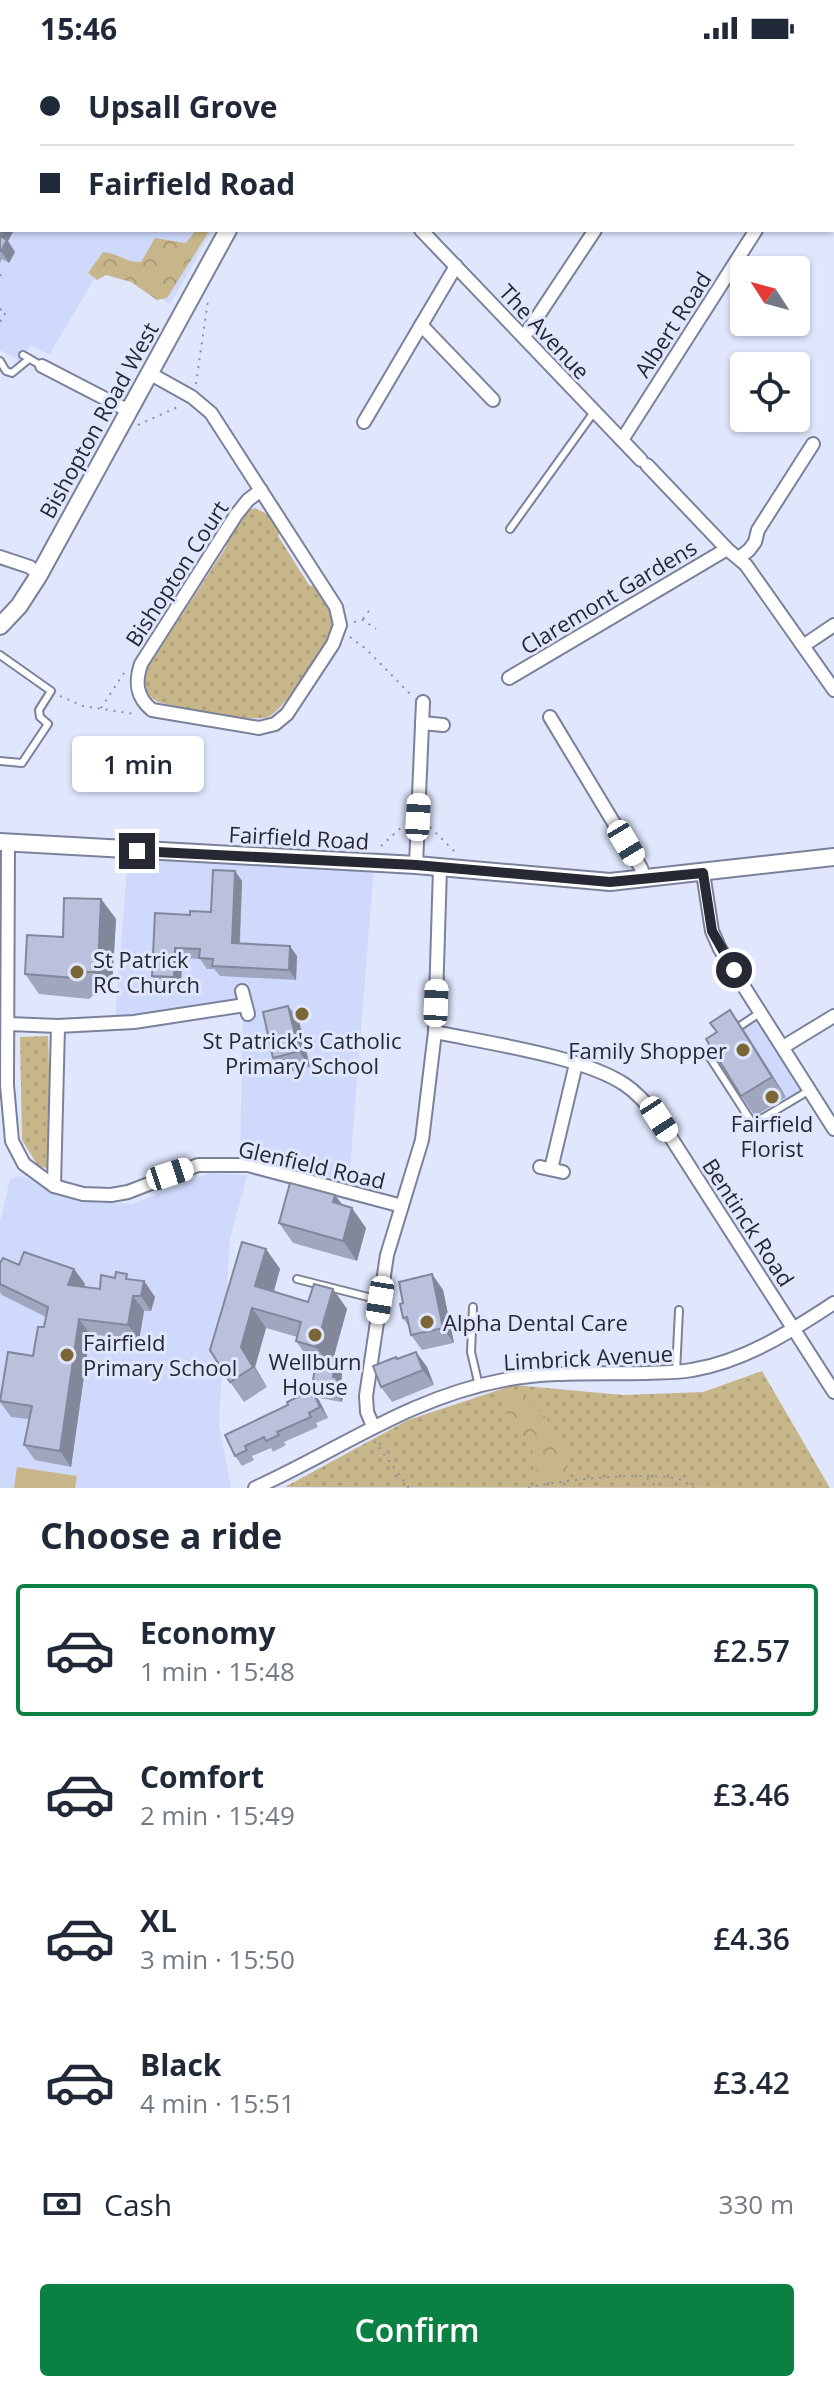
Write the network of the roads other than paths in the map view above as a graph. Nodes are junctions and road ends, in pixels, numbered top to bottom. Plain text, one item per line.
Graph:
1 (227, 232) edge
2 (423, 232) edge
3 (594, 232) edge
4 (755, 232) edge
5 (456, 266) junction
6 (421, 325) junction
7 (524, 337) junction
8 (0, 361) edge
9 (42, 366) joint
10 (149, 373) junction
11 (493, 400) dead end
12 (594, 412) junction
13 (132, 418) junction
14 (364, 422) dead end
15 (622, 440) junction
16 (813, 444) dead end
17 (803, 459) junction
18 (817, 468) dead end
19 (261, 490) junction
20 (510, 529) dead end
21 (727, 549) junction
22 (0, 557) edge
23 (739, 558) junction
24 (39, 575) junction
25 (834, 625) edge
26 (0, 626) edge
27 (803, 646) junction
28 (0, 655) edge
29 (509, 678) dead end
30 (834, 690) edge
31 (423, 702) road end
32 (550, 717) dead end
33 (422, 723) junction
34 (443, 725) dead end
35 (0, 761) edge
36 (4, 842) edge
37 (834, 857) edge
38 (416, 865) junction
39 (440, 868) junction
40 (703, 873) junction
41 (645, 880) junction
42 (245, 1003) dead end
43 (761, 1012) junction
44 (834, 1016) edge
45 (9, 1024) junction
46 (58, 1026) junction
47 (435, 1032) junction
48 (783, 1047) junction
49 (576, 1064) junction
50 (4, 1085) edge
51 (810, 1090) junction
52 (834, 1129) edge
53 (551, 1169) dead end
54 (54, 1186) junction
55 (402, 1206) junction
56 (297, 1279) dead end
57 (380, 1300) junction
58 (834, 1303) edge
59 (473, 1307) dead end
60 (679, 1310) dead end
61 (794, 1329) junction
62 (676, 1372) junction
63 (479, 1386) junction
64 (834, 1392) edge
65 (370, 1428) junction
66 (270, 1485) edge
67 (255, 1488) edge

1 - 10 street, Bishopton Road West
2 - 5 street, The Avenue
3 - 7 street
4 - 15 street, Albert Road
5 - 6 street
5 - 7 street, The Avenue
6 - 11 street
6 - 14 street
7 - 12 street, The Avenue
8 - 9 lane
9 - 13 street
10 - 13 street, Bishopton Road West
10 - 19 street
12 - 15 street, The Avenue
12 - 20 lane
13 - 24 street, Bishopton Road West
15 - 21 street, The Avenue
16 - 17 street
17 - 18 street
17 - 23 street
19 - 19 street, Bishopton Court
21 - 23 street, The Avenue
21 - 29 street, Claremont Gardens
22 - 24 street
23 - 27 street, The Avenue
24 - 26 street, Bishopton Road West
25 - 27 street
27 - 30 street, The Avenue
28 - 35 lane
31 - 33 street
32 - 41 street
33 - 34 street
33 - 38 street
36 - 38 street, Fairfield Road
36 - 45 street, Glenfield Road
37 - 40 street, Fairfield Road
38 - 39 street, Fairfield Road
39 - 41 street, Fairfield Road
39 - 47 street
40 - 41 street, Fairfield Road
40 - 43 street
42 - 46 street
43 - 48 street
43 - 51 lane
44 - 48 street
45 - 46 street
45 - 50 street, Glenfield Road
46 - 54 street
47 - 49 street, Bentinck Road
47 - 55 street
48 - 51 street
49 - 53 street
49 - 61 street, Bentinck Road
50 - 54 street, Glenfield Road
51 - 52 street
54 - 55 street, Glenfield Road
55 - 57 street
56 - 57 lane
57 - 65 street
58 - 61 street, Limbrick Avenue
59 - 63 lane
60 - 62 lane
61 - 62 street, Limbrick Avenue
61 - 64 street, Bentinck Road
62 - 63 street, Limbrick Avenue
63 - 65 street, Limbrick Avenue
65 - 66 street, Limbrick Avenue
66 - 67 street, Limbrick Avenue

